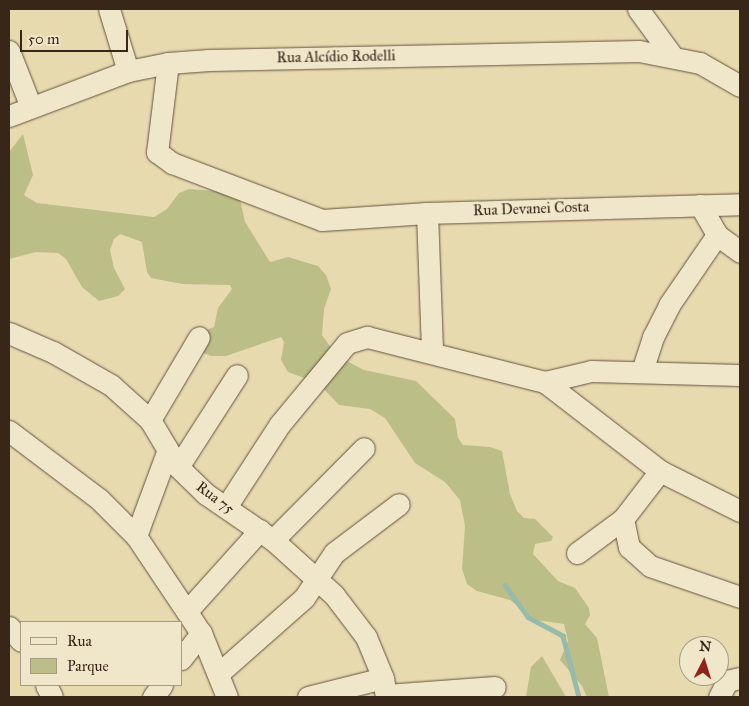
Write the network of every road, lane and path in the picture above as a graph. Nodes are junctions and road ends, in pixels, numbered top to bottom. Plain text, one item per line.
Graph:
1 (109, 9) edge
2 (638, 9) edge
3 (9, 51) edge
4 (673, 57) junction
5 (168, 63) junction
6 (128, 71) junction
7 (738, 79) edge
8 (31, 107) junction
9 (9, 116) edge
10 (740, 204) edge
11 (700, 205) junction
12 (427, 213) junction
13 (717, 235) junction
14 (740, 252) edge
15 (9, 333) edge
16 (199, 337) dead end
17 (432, 352) junction
18 (642, 371) junction
19 (237, 375) dead end
20 (740, 375) edge
21 (545, 382) junction
22 (150, 420) junction
23 (9, 431) edge
24 (364, 448) dead end
25 (173, 460) junction
26 (660, 471) junction
27 (399, 504) dead end
28 (226, 506) junction
29 (740, 511) edge
30 (623, 519) junction
31 (266, 535) junction
32 (136, 536) junction
33 (577, 553) dead end
34 (316, 580) junction
35 (740, 597) edge
36 (187, 611) junction
37 (9, 627) edge
38 (201, 634) junction
39 (20, 640) edge
40 (182, 658) edge
41 (218, 674) junction
42 (740, 678) edge
43 (161, 686) edge
44 (495, 687) dead end
45 (385, 690) edge
46 (153, 697) edge
47 (227, 697) edge
48 (308, 697) edge
49 (719, 697) edge

1 - 6 street
2 - 4 street
3 - 8 street
4 - 5 street, Rua Alcídio Rodelli
4 - 7 street, Rua Alcídio Rodelli
5 - 6 street, Rua Alcídio Rodelli
5 - 12 street, Rua Devanei Costa
6 - 8 street, Rua Alcídio Rodelli
8 - 9 street, Rua Alcídio Rodelli
10 - 11 street, Rua Devanei Costa
11 - 12 street, Rua Devanei Costa
11 - 13 street
12 - 17 street
13 - 14 street
13 - 18 street
15 - 22 street, Rua 75
16 - 22 street
17 - 21 street
17 - 28 street
18 - 20 street
18 - 21 street
19 - 25 street
21 - 26 street
22 - 25 street, Rua 75
23 - 32 street
24 - 31 street
25 - 28 street, Rua 75
25 - 32 street
26 - 29 street
26 - 30 street
27 - 34 street
28 - 31 street, Rua 75
30 - 33 street
30 - 35 street
31 - 34 street, Rua 75
31 - 36 street
32 - 36 street
34 - 41 street
34 - 45 street, Rua 75
36 - 38 street
37 - 39 street
38 - 40 street
38 - 41 street
41 - 47 street
42 - 49 street
43 - 46 street
44 - 45 street
45 - 48 street

